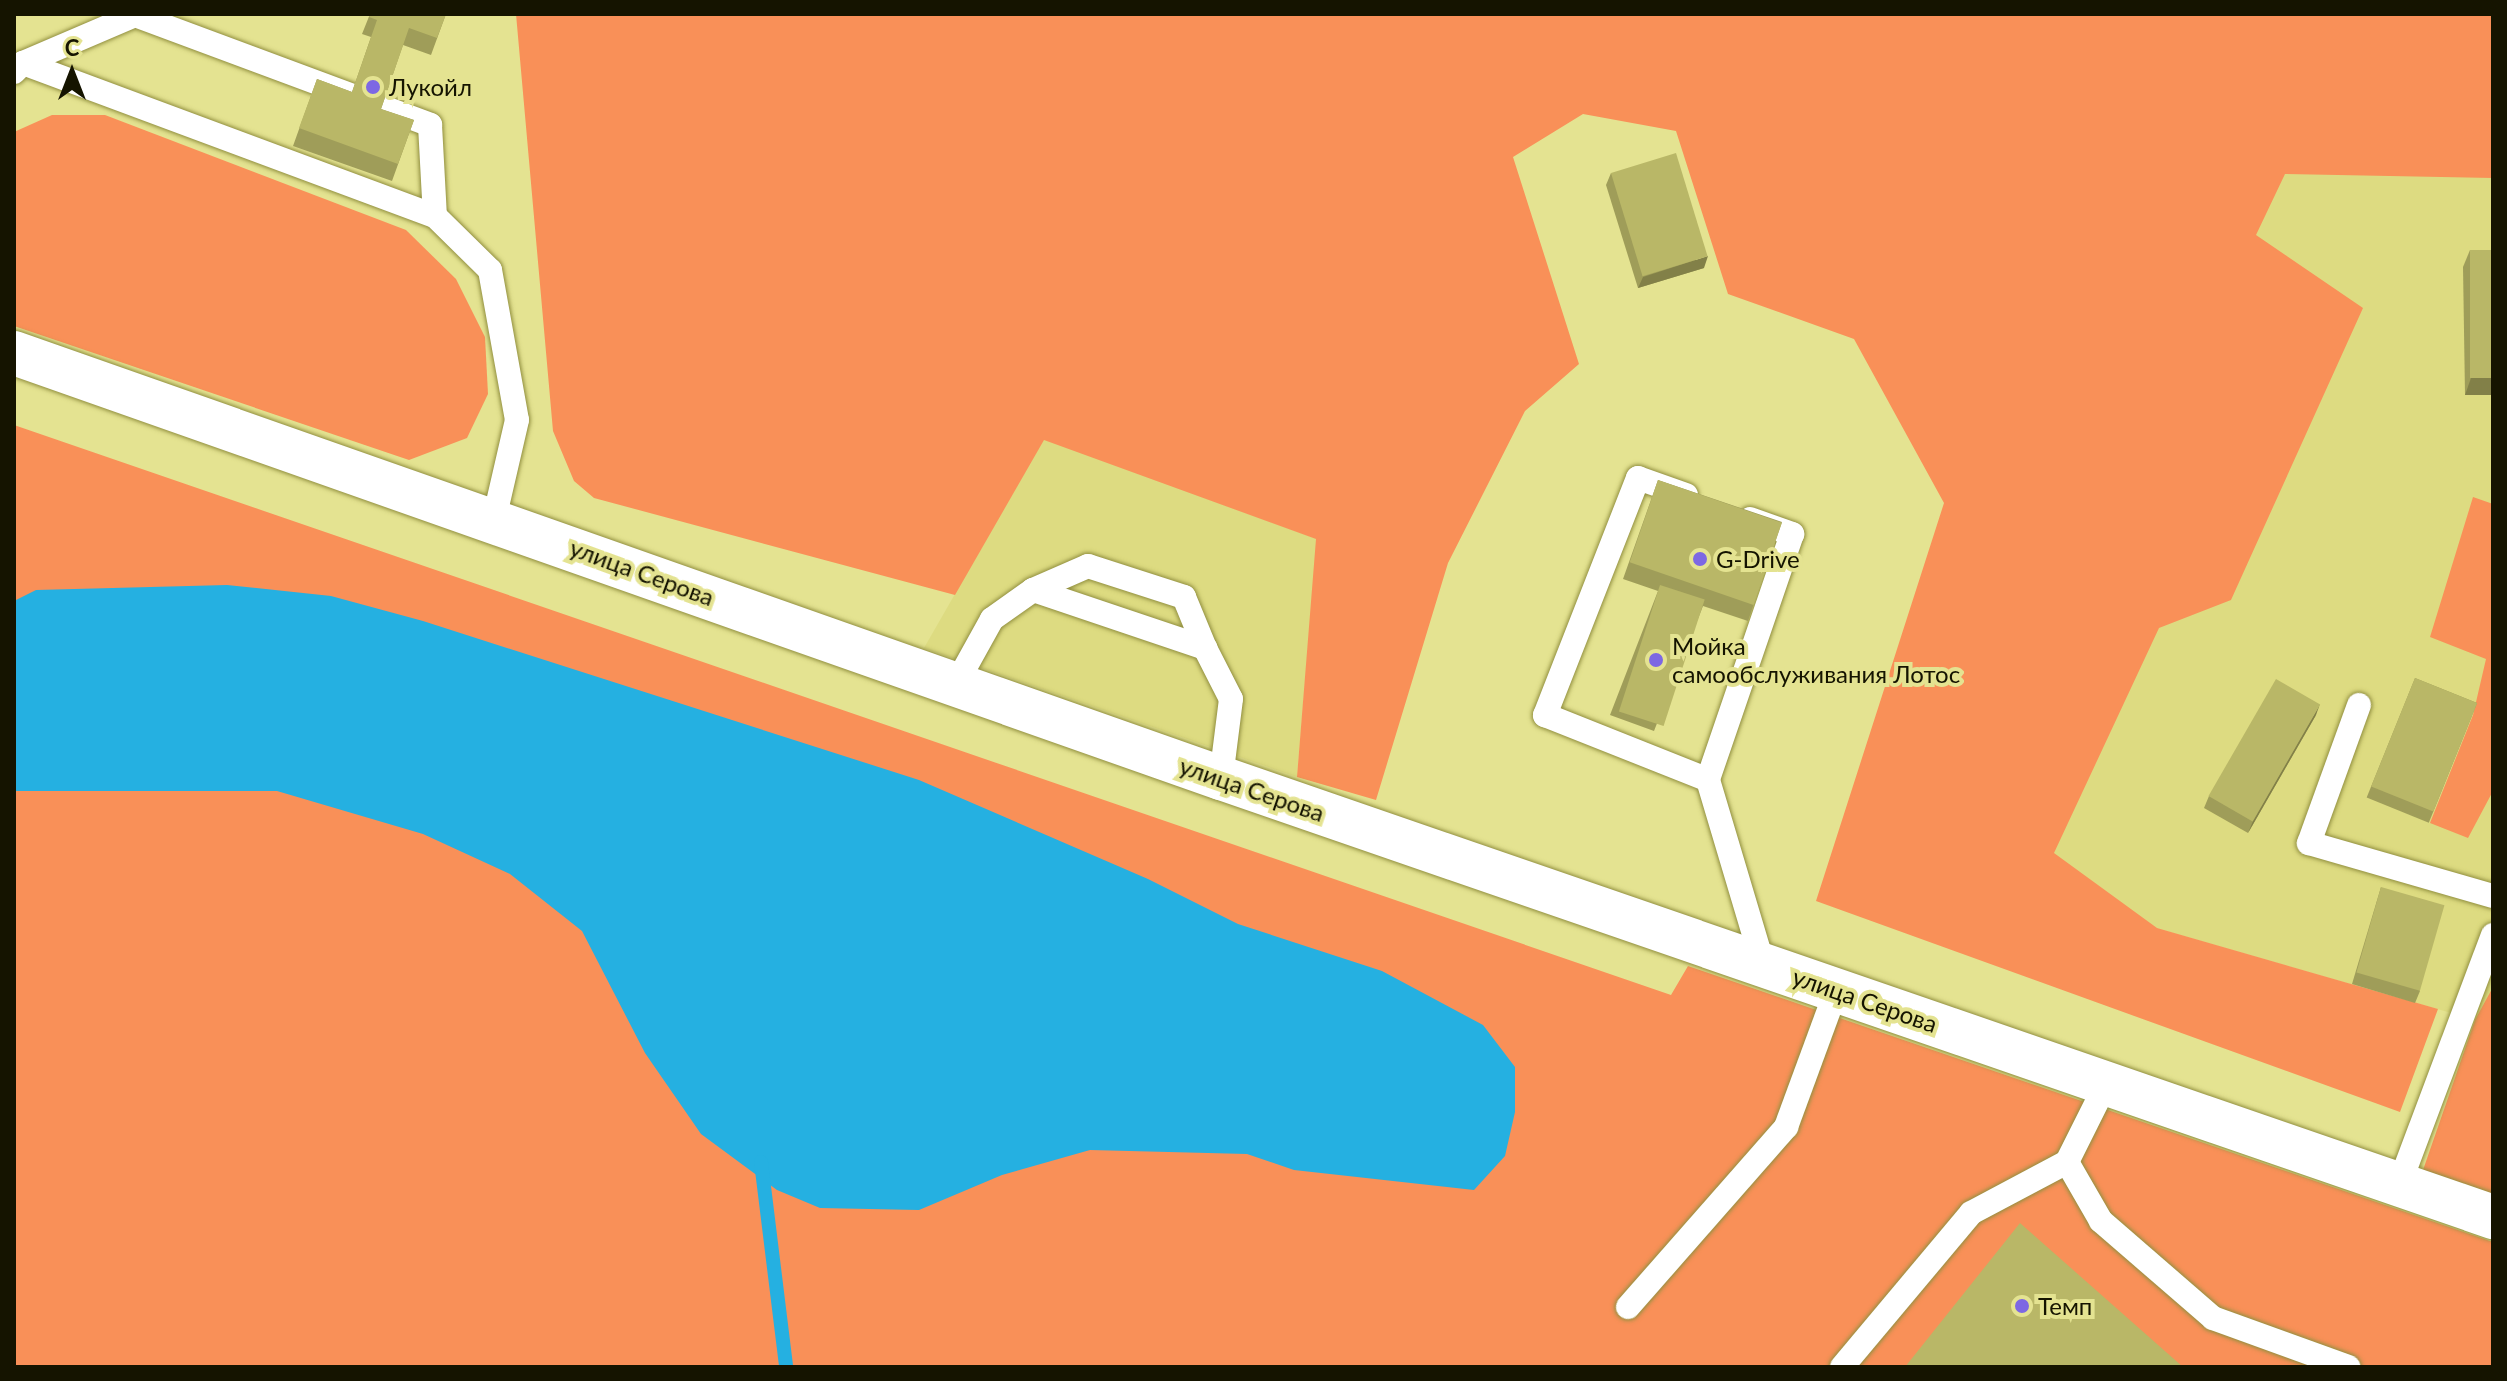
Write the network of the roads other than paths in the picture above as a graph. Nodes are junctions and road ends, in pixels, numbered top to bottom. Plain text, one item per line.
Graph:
1 (19, 68) edge
2 (435, 216) junction
3 (14, 353) edge
4 (494, 520) junction
5 (1033, 590) junction
6 (1205, 648) junction
7 (956, 684) junction
8 (2359, 705) dead end
9 (1221, 778) junction
10 (1708, 780) junction
11 (2493, 896) edge
12 (2493, 935) edge
13 (1763, 965) junction
14 (1836, 991) junction
15 (2106, 1084) junction
16 (2067, 1162) junction
17 (2399, 1185) junction
18 (2493, 1217) edge
19 (1628, 1307) dead end
20 (1842, 1367) edge
21 (2348, 1367) edge

1 - 2 lane
1 - 2 lane
2 - 4 lane
3 - 4 main road, улица Серова
4 - 7 main road, улица Серова
5 - 6 lane
5 - 6 lane
5 - 7 lane
6 - 9 lane
7 - 9 main road, улица Серова
8 - 11 lane
9 - 13 main road, улица Серова
10 - 10 lane
10 - 13 lane
12 - 17 lane
13 - 14 main road, улица Серова
14 - 15 main road, улица Серова
14 - 19 lane
15 - 16 lane
15 - 17 main road, улица Серова
16 - 20 lane
16 - 21 lane
17 - 18 main road, улица Серова

